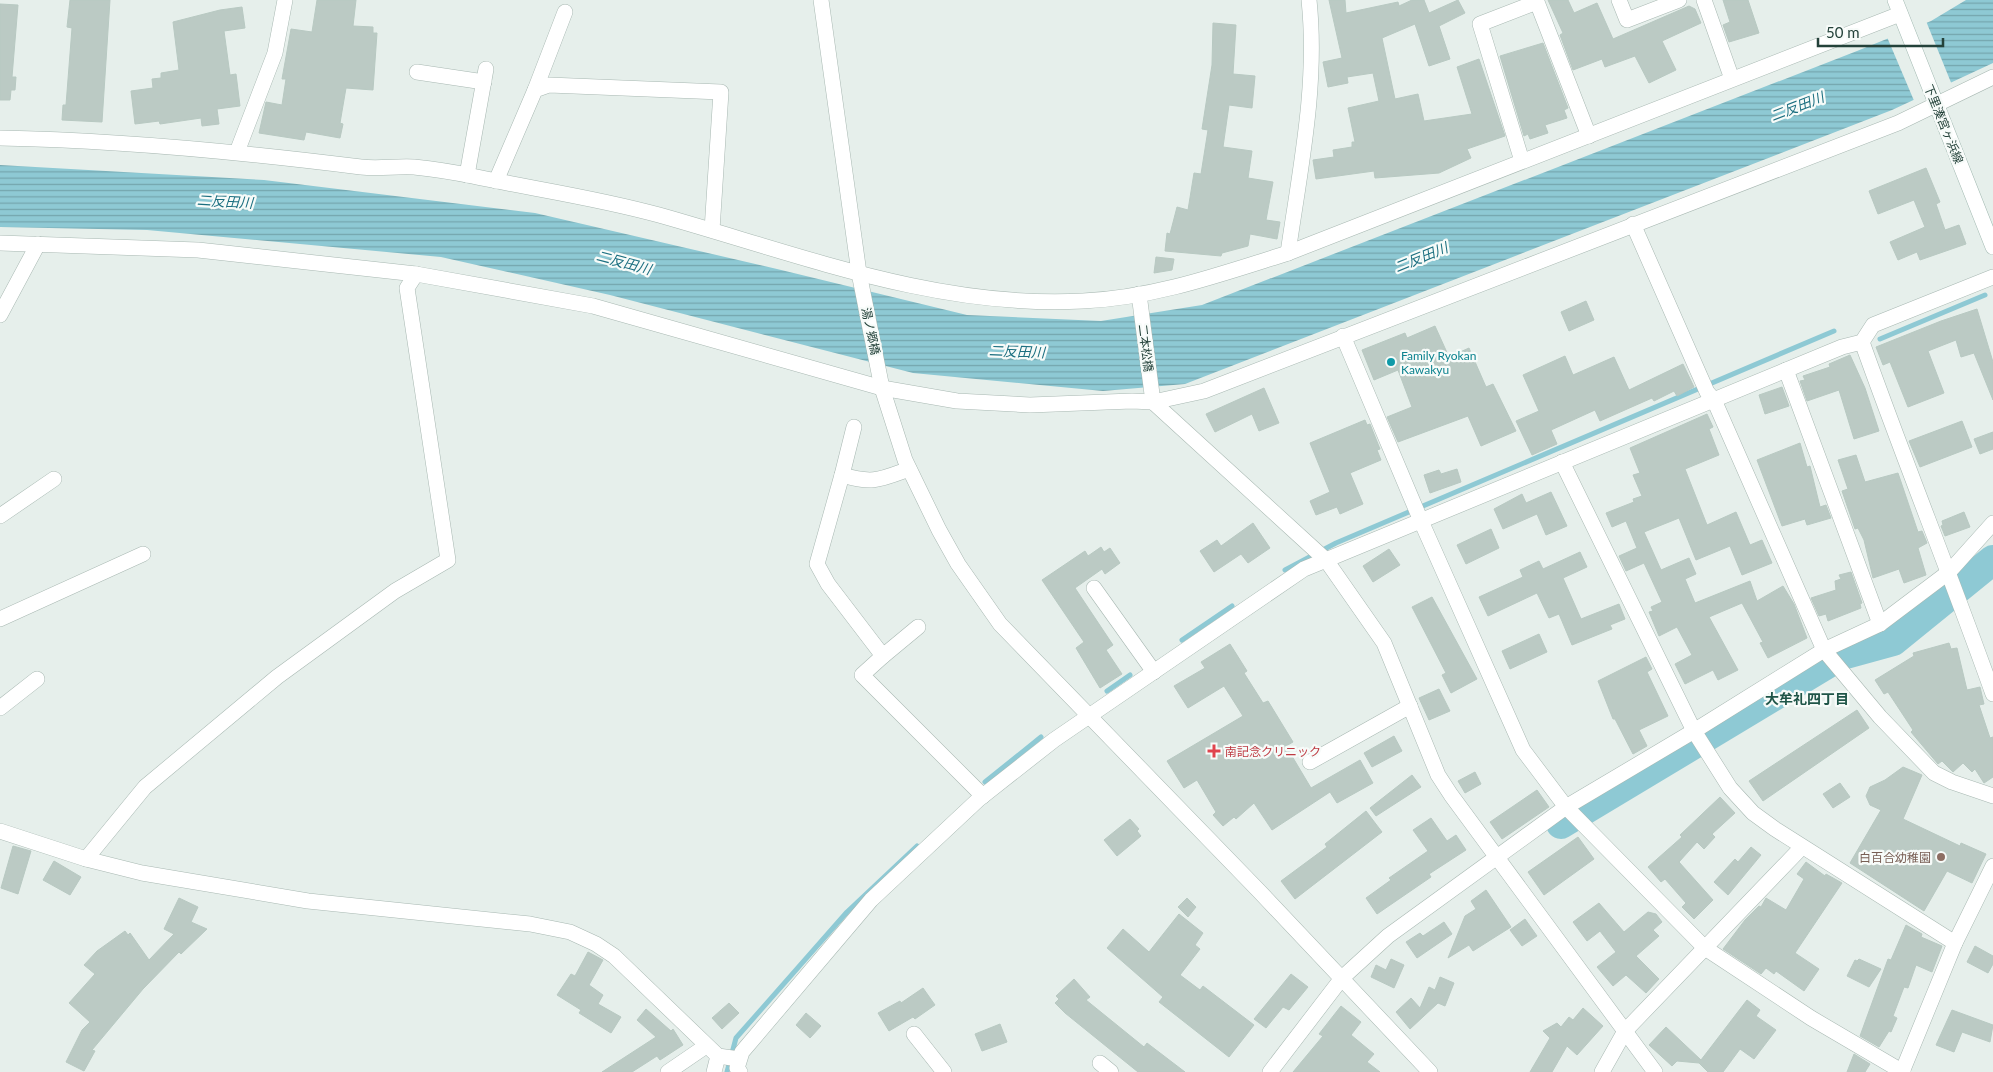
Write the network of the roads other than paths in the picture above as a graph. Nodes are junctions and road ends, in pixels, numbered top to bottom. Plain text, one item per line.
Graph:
1 (285, 0) edge
2 (820, 0) edge
3 (1309, 0) edge
4 (1619, 0) edge
5 (1679, 0) edge
6 (1704, 0) edge
7 (1897, 7) edge
8 (565, 12) dead end
9 (417, 72) dead end
10 (1993, 77) edge
11 (1732, 79) junction
12 (534, 90) junction
13 (1934, 100) junction
14 (1588, 136) junction
15 (0, 138) edge
16 (238, 152) junction
17 (1522, 161) junction
18 (467, 175) junction
19 (496, 181) junction
20 (1633, 224) junction
21 (712, 230) junction
22 (0, 243) edge
23 (38, 244) junction
24 (1993, 247) edge
25 (1288, 253) junction
26 (859, 273) junction
27 (416, 274) junction
28 (1993, 277) edge
29 (1139, 294) junction
30 (0, 315) edge
31 (1344, 336) junction
32 (1862, 342) junction
33 (1786, 370) junction
34 (882, 388) junction
35 (1708, 392) junction
36 (1153, 402) junction
37 (854, 427) dead end
38 (1562, 462) junction
39 (909, 469) junction
40 (842, 475) junction
41 (54, 479) dead end
42 (1418, 513) junction
43 (0, 516) edge
44 (1993, 523) edge
45 (1319, 553) junction
46 (143, 554) dead end
47 (1949, 572) junction
48 (1094, 588) dead end
49 (0, 619) edge
50 (1880, 624) junction
51 (918, 627) dead end
52 (883, 656) junction
53 (1830, 657) junction
54 (1154, 672) junction
55 (37, 680) dead end
56 (1993, 694) edge
57 (1410, 706) junction
58 (0, 708) edge
59 (1089, 717) junction
60 (1698, 737) junction
61 (1310, 762) dead end
62 (983, 796) junction
63 (1993, 796) edge
64 (1572, 812) junction
65 (0, 831) edge
66 (1802, 847) junction
67 (86, 858) junction
68 (1496, 858) junction
69 (1993, 866) edge
70 (1956, 944) junction
71 (1704, 948) junction
72 (1342, 978) junction
73 (1625, 1031) junction
74 (914, 1034) dead end
75 (712, 1051) junction
76 (740, 1066) edge
77 (668, 1072) edge
78 (714, 1072) edge
79 (944, 1072) edge
80 (1270, 1072) edge
81 (1430, 1072) edge
82 (1602, 1072) edge
83 (1654, 1072) edge
84 (1902, 1072) edge

1 - 16 street
2 - 26 street, 湯ノ郷橋
3 - 25 street
4 - 5 street
6 - 11 street
7 - 11 street
7 - 13 street, 下里湊宮ヶ浜線
8 - 12 street
9 - 18 street
10 - 13 street
11 - 14 street
12 - 19 street
12 - 21 street
13 - 20 street
13 - 24 street, 下里湊宮ヶ浜線
14 - 17 street
14 - 17 street
15 - 16 street
16 - 18 street
17 - 25 street
18 - 19 street
19 - 21 street
20 - 31 street
20 - 35 street
21 - 26 street
22 - 23 street
23 - 27 street
23 - 30 street
25 - 29 street
26 - 29 street
26 - 34 street, 湯ノ郷橋
27 - 34 street
27 - 67 street
28 - 32 street
29 - 36 street, 二本松橋
31 - 36 street
31 - 42 street
32 - 33 street
32 - 47 street
33 - 35 street
33 - 50 street
34 - 36 street
34 - 39 street, 湯ノ郷橋
35 - 38 street
35 - 53 street
36 - 45 street
37 - 40 street
38 - 42 street
38 - 60 street
39 - 40 street
39 - 59 street, 湯ノ郷橋
40 - 52 street
41 - 43 street
42 - 45 street
42 - 64 street
44 - 47 street
45 - 54 street
45 - 57 street
46 - 49 street
47 - 50 street
47 - 56 street
48 - 54 street
50 - 53 street
51 - 52 street
52 - 62 street
53 - 60 street
53 - 63 street
54 - 59 street
55 - 58 street
57 - 61 street
57 - 68 street
59 - 62 street
59 - 72 street, 湯ノ郷橋
60 - 64 street
60 - 66 street
62 - 76 street
64 - 68 street
64 - 71 street
65 - 67 street
66 - 70 street
66 - 71 street
67 - 75 street
68 - 72 street
68 - 73 street
69 - 70 street
70 - 84 street
71 - 73 street
71 - 84 street
72 - 80 street
72 - 81 street, 湯ノ郷橋
73 - 82 street
73 - 83 street
74 - 79 street
75 - 76 street
75 - 77 street
75 - 78 street

